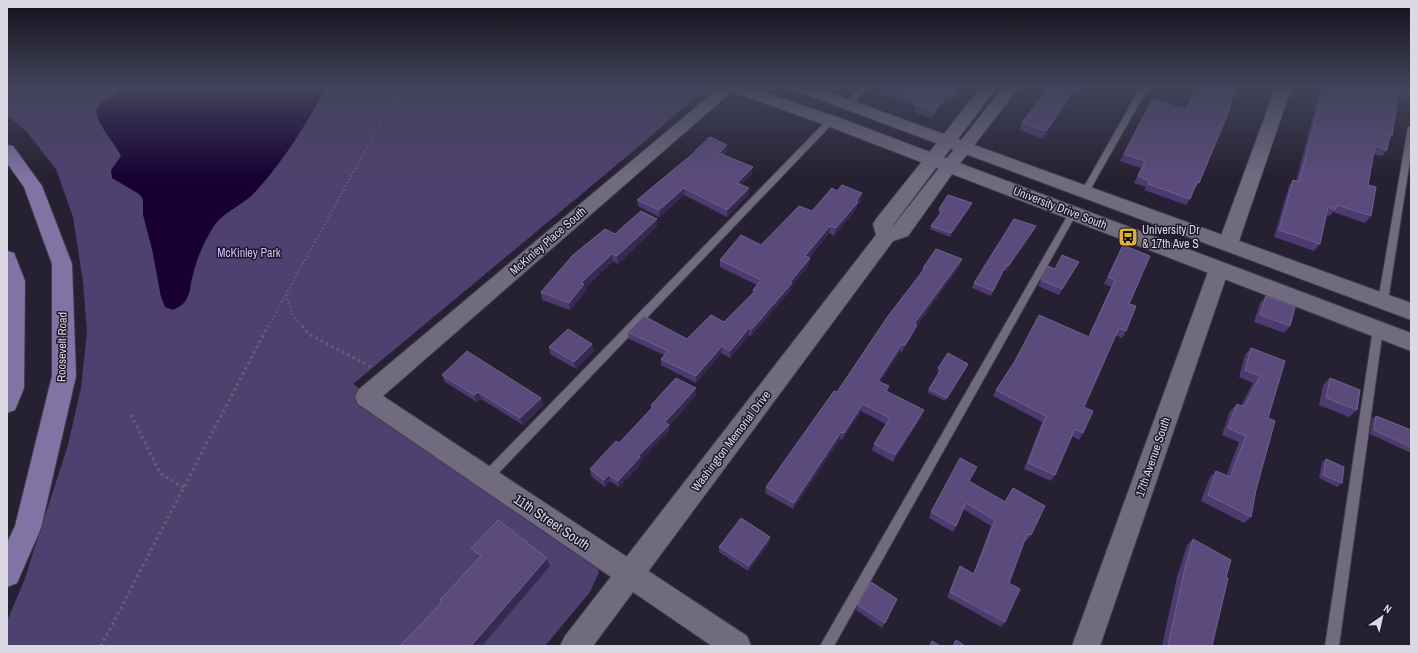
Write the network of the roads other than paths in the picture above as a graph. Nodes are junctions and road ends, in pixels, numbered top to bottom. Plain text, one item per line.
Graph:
1 (695, 116) edge
2 (818, 116) edge
3 (882, 116) edge
4 (972, 116) edge
5 (983, 116) edge
6 (1128, 116) edge
7 (1273, 116) edge
8 (831, 121) junction
9 (1411, 129) edge
10 (956, 144) junction
11 (7, 150) edge
12 (940, 163) junction
13 (1085, 192) junction
14 (1073, 213) junction
15 (1228, 244) junction
16 (7, 258) edge
17 (1219, 269) junction
18 (11, 287) edge
19 (1383, 301) junction
20 (1411, 312) edge
21 (1378, 329) junction
22 (1411, 342) edge
23 (366, 397) joint
24 (7, 403) edge
25 (486, 478) junction
26 (7, 573) edge
27 (630, 574) junction
28 (575, 646) edge
29 (737, 646) edge
30 (827, 646) edge
31 (1086, 646) edge
32 (1332, 646) edge

1 - 23 street, McKinley Place South
2 - 8 main road, University Drive South
3 - 10 main road, University Drive South
4 - 10 main road, Washington Memorial Drive
5 - 10 main road, Washington Memorial Drive
6 - 13 lane
7 - 15 street
8 - 12 main road, University Drive South
8 - 25 lane
9 - 19 lane
10 - 12 main road, Washington Memorial Drive
10 - 13 main road, University Drive South
11 - 26 main road, Roosevelt Road
12 - 14 main road, University Drive South
12 - 27 main road, Washington Memorial Drive
13 - 15 main road, University Drive South
14 - 17 main road, University Drive South
14 - 30 lane
15 - 19 main road, University Drive South
16 - 18 main road
17 - 21 main road, University Drive South
17 - 31 street, 17th Avenue South
18 - 24 main road
19 - 20 main road, University Drive South
21 - 22 main road, University Drive South
21 - 32 lane
23 - 25 street, 11th Street South
25 - 27 street, 11th Street South
27 - 28 main road, Washington Memorial Drive
27 - 29 street, 11th Street South

